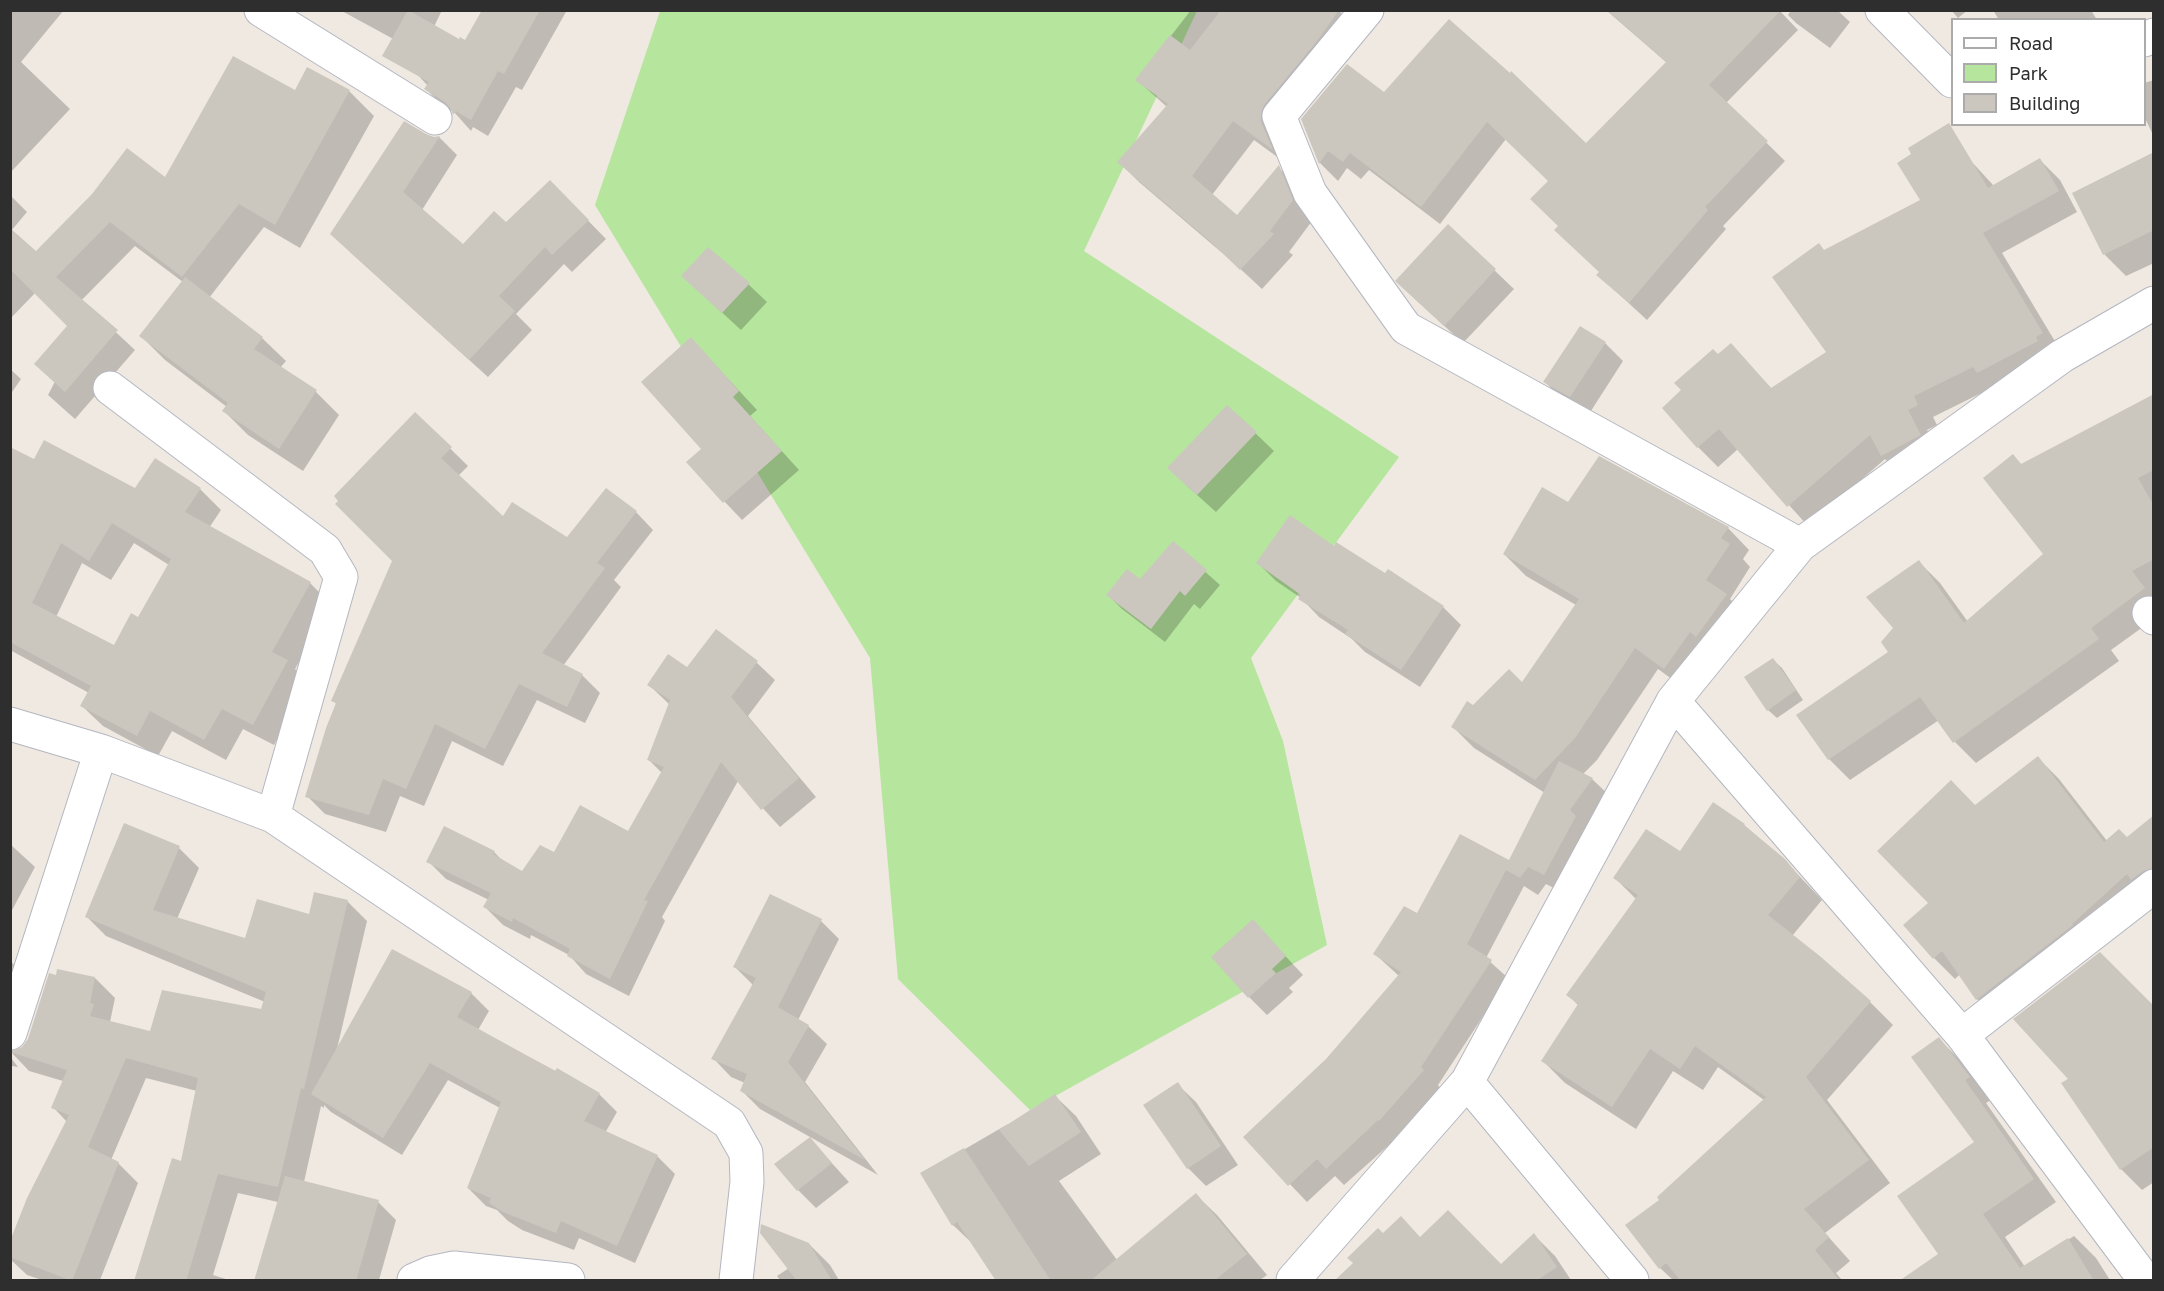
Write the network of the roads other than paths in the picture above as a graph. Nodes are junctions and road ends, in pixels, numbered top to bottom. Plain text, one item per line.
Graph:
1 (261, 10) edge
2 (1367, 10) edge
3 (1882, 10) edge
4 (1951, 79) edge
5 (435, 118) dead end
6 (2154, 303) edge
7 (110, 388) dead end
8 (1800, 545) junction
9 (1672, 701) junction
10 (10, 724) edge
11 (101, 751) junction
12 (273, 816) junction
13 (2154, 886) edge
14 (10, 1033) edge
15 (1962, 1035) junction
16 (1467, 1082) junction
17 (414, 1281) edge
18 (568, 1281) edge
19 (736, 1281) edge
20 (1293, 1281) edge
21 (1632, 1281) edge
22 (2145, 1281) edge

1 - 5 street
2 - 8 street
3 - 4 street
6 - 8 street
7 - 12 street
8 - 9 street
9 - 15 street
9 - 16 street
10 - 11 street
11 - 12 street
11 - 14 street
12 - 19 street
13 - 15 street
15 - 22 street
16 - 20 street
16 - 21 street
17 - 18 street

